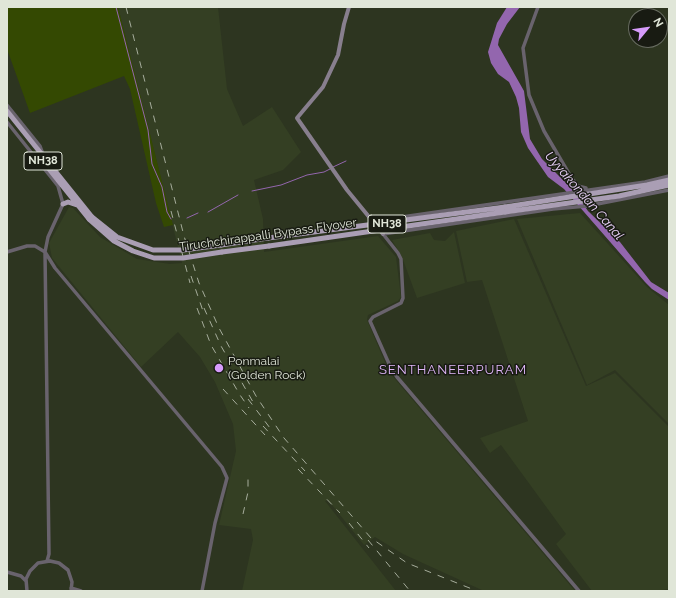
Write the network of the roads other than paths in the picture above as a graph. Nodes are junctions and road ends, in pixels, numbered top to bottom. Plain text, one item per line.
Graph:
1 (349, 7) edge
2 (538, 7) edge
3 (7, 105) edge
4 (7, 111) edge
5 (7, 117) edge
6 (7, 122) edge
7 (44, 157) junction
8 (669, 176) edge
9 (669, 180) edge
10 (669, 185) edge
11 (601, 188) junction
12 (669, 190) edge
13 (579, 193) junction
14 (513, 203) junction
15 (63, 204) junction
16 (78, 205) junction
17 (520, 207) junction
18 (505, 209) junction
19 (91, 218) junction
20 (374, 222) junction
21 (383, 234) junction
22 (7, 252) edge
23 (45, 252) junction
24 (49, 554) junction
25 (46, 561) junction
26 (53, 561) junction
27 (7, 572) edge
28 (28, 573) junction
29 (21, 576) junction
30 (26, 582) junction
31 (71, 589) edge
32 (27, 591) edge
33 (81, 591) edge
34 (202, 591) edge
35 (578, 591) edge

1 - 20 main road
2 - 11 street
3 - 7 street
4 - 7 highway, Tiruchchirappalli Bypass Flyover / NH38
5 - 16 highway, Tiruchchirappalli Bypass Flyover / NH38
6 - 15 street
7 - 19 highway, Tiruchchirappalli Bypass Flyover / NH38
8 - 11 street
9 - 13 highway, NH38
10 - 17 highway, NH38
11 - 13 street
12 - 21 street
13 - 14 street
13 - 17 highway, NH38
14 - 17 highway, NH38
14 - 18 highway, Tiruchchirappalli Bypass Flyover / NH38
14 - 20 street
15 - 16 highway
15 - 23 street
16 - 19 highway, Tiruchchirappalli Bypass Flyover / NH38
17 - 18 highway, Tiruchchirappalli Bypass Flyover / NH38
18 - 19 highway, Tiruchchirappalli Bypass Flyover / NH38, bridge
20 - 21 main road
21 - 35 street
22 - 23 street
23 - 24 street
23 - 34 street
24 - 25 street
24 - 26 street
25 - 26 street
25 - 28 street
26 - 31 street
27 - 29 street
28 - 29 street
28 - 30 street
29 - 30 street
30 - 32 street
31 - 33 street

